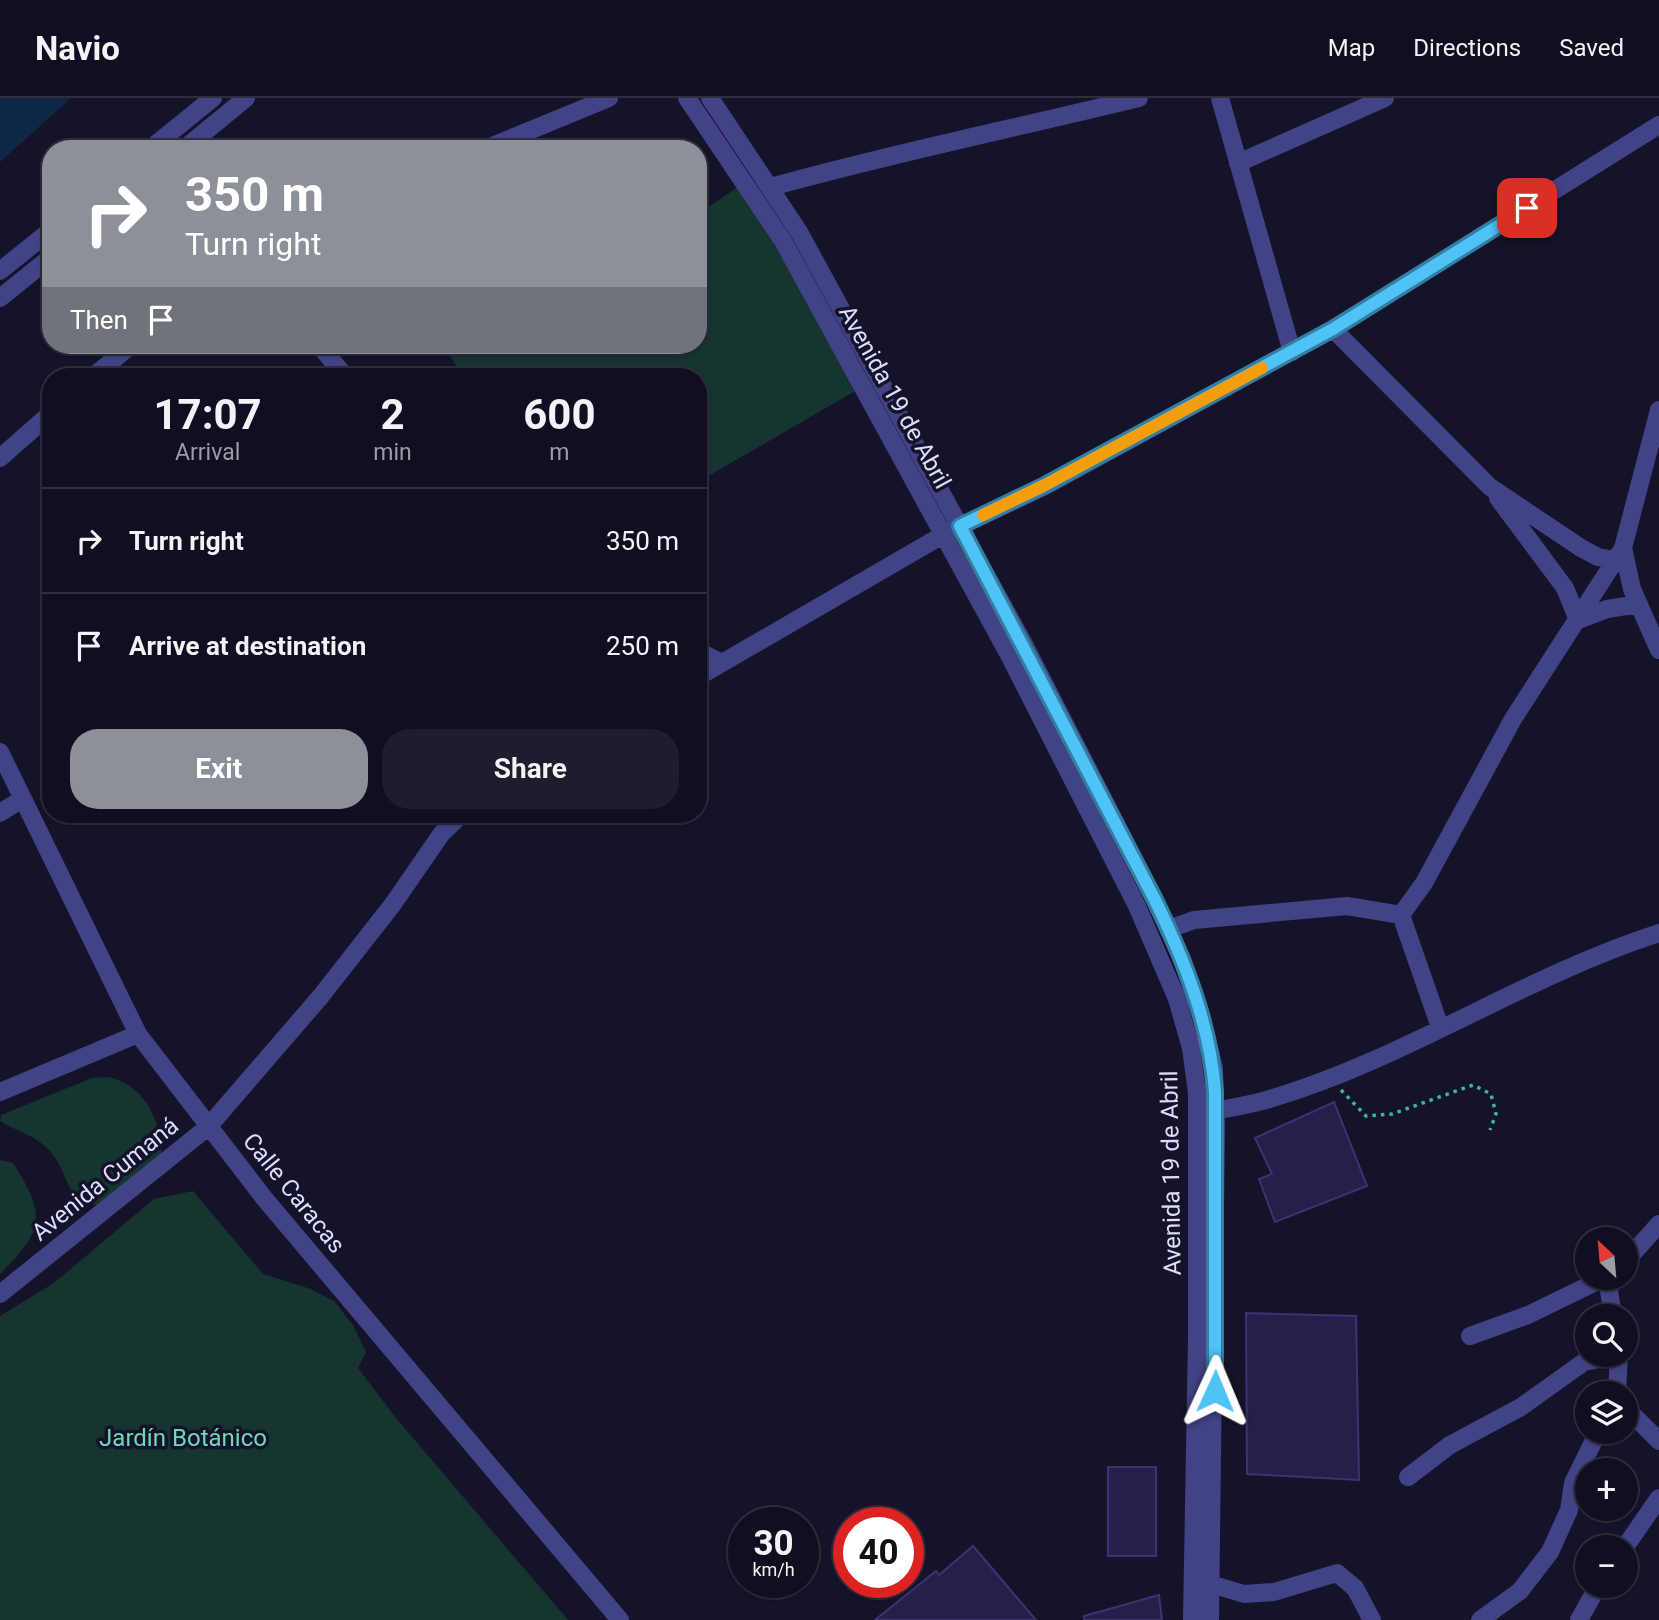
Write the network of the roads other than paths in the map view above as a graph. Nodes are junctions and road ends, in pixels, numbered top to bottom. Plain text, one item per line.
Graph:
1 (213, 98) edge
2 (246, 98) edge
3 (609, 98) edge
4 (687, 98) edge
5 (710, 98) edge
6 (1139, 98) edge
7 (1220, 98) edge
8 (1385, 98) edge
9 (1659, 125) edge
10 (167, 140) edge
11 (195, 140) edge
12 (507, 140) edge
13 (1238, 163) junction
14 (771, 187) junction
15 (42, 237) edge
16 (42, 264) edge
17 (0, 271) edge
18 (0, 298) edge
19 (1333, 329) junction
20 (1292, 352) junction
21 (120, 354) edge
22 (327, 354) edge
23 (104, 368) edge
24 (338, 368) edge
25 (1659, 410) edge
26 (42, 421) edge
27 (0, 458) edge
28 (1490, 487) junction
29 (960, 526) junction
30 (943, 535) junction
31 (1619, 554) junction
32 (1639, 604) junction
33 (1578, 620) junction
34 (1659, 650) edge
35 (707, 655) edge
36 (722, 663) junction
37 (707, 672) edge
38 (0, 752) edge
39 (22, 799) junction
40 (0, 813) edge
41 (453, 823) edge
42 (1401, 915) junction
43 (1169, 929) junction
44 (1659, 933) edge
45 (1440, 1027) junction
46 (138, 1034) junction
47 (0, 1092) edge
48 (1216, 1111) junction
49 (208, 1127) junction
50 (1659, 1224) edge
51 (1638, 1248) edge
52 (1581, 1290) edge
53 (0, 1294) edge
54 (1470, 1336) dead end
55 (1577, 1367) edge
56 (1638, 1420) edge
57 (1654, 1436) edge
58 (1594, 1444) edge
59 (1408, 1477) dead end
60 (1659, 1498) edge
61 (1633, 1535) edge
62 (1211, 1584) junction
63 (1591, 1598) edge
64 (620, 1620) edge
65 (1192, 1620) edge
66 (1210, 1620) edge
67 (1372, 1620) edge
68 (1480, 1620) edge
69 (1579, 1620) edge

1 - 10 street
2 - 11 street
3 - 12 street
4 - 30 street, Avenida 19 de Abril
5 - 14 street, Avenida 19 de Abril
6 - 14 street
7 - 13 street
8 - 13 street
9 - 19 street
13 - 20 street
14 - 29 street, Avenida 19 de Abril
15 - 17 street
16 - 18 street
19 - 20 street
19 - 28 street
20 - 29 street
21 - 23 street
22 - 24 street
25 - 31 street
26 - 27 street
28 - 31 street
28 - 33 street
29 - 30 street
29 - 43 street, Avenida 19 de Abril
30 - 36 street
30 - 65 street, Avenida 19 de Abril
31 - 32 street
31 - 33 street
32 - 33 street
32 - 34 street
33 - 42 street
35 - 36 street
36 - 37 street
38 - 39 street, Calle Caracas
39 - 40 street
39 - 46 street, Calle Caracas
41 - 49 street, Avenida Cumaná
42 - 43 street
42 - 45 street
43 - 48 street, Avenida 19 de Abril
44 - 45 street
45 - 48 street
46 - 47 street
46 - 49 street, Calle Caracas
48 - 62 street, Avenida 19 de Abril
49 - 53 street, Avenida Cumaná
49 - 64 street, Calle Caracas
50 - 51 street
52 - 54 street
55 - 59 street
56 - 57 street
58 - 68 street
60 - 61 street
62 - 66 street, Avenida 19 de Abril
62 - 67 street
63 - 69 street

